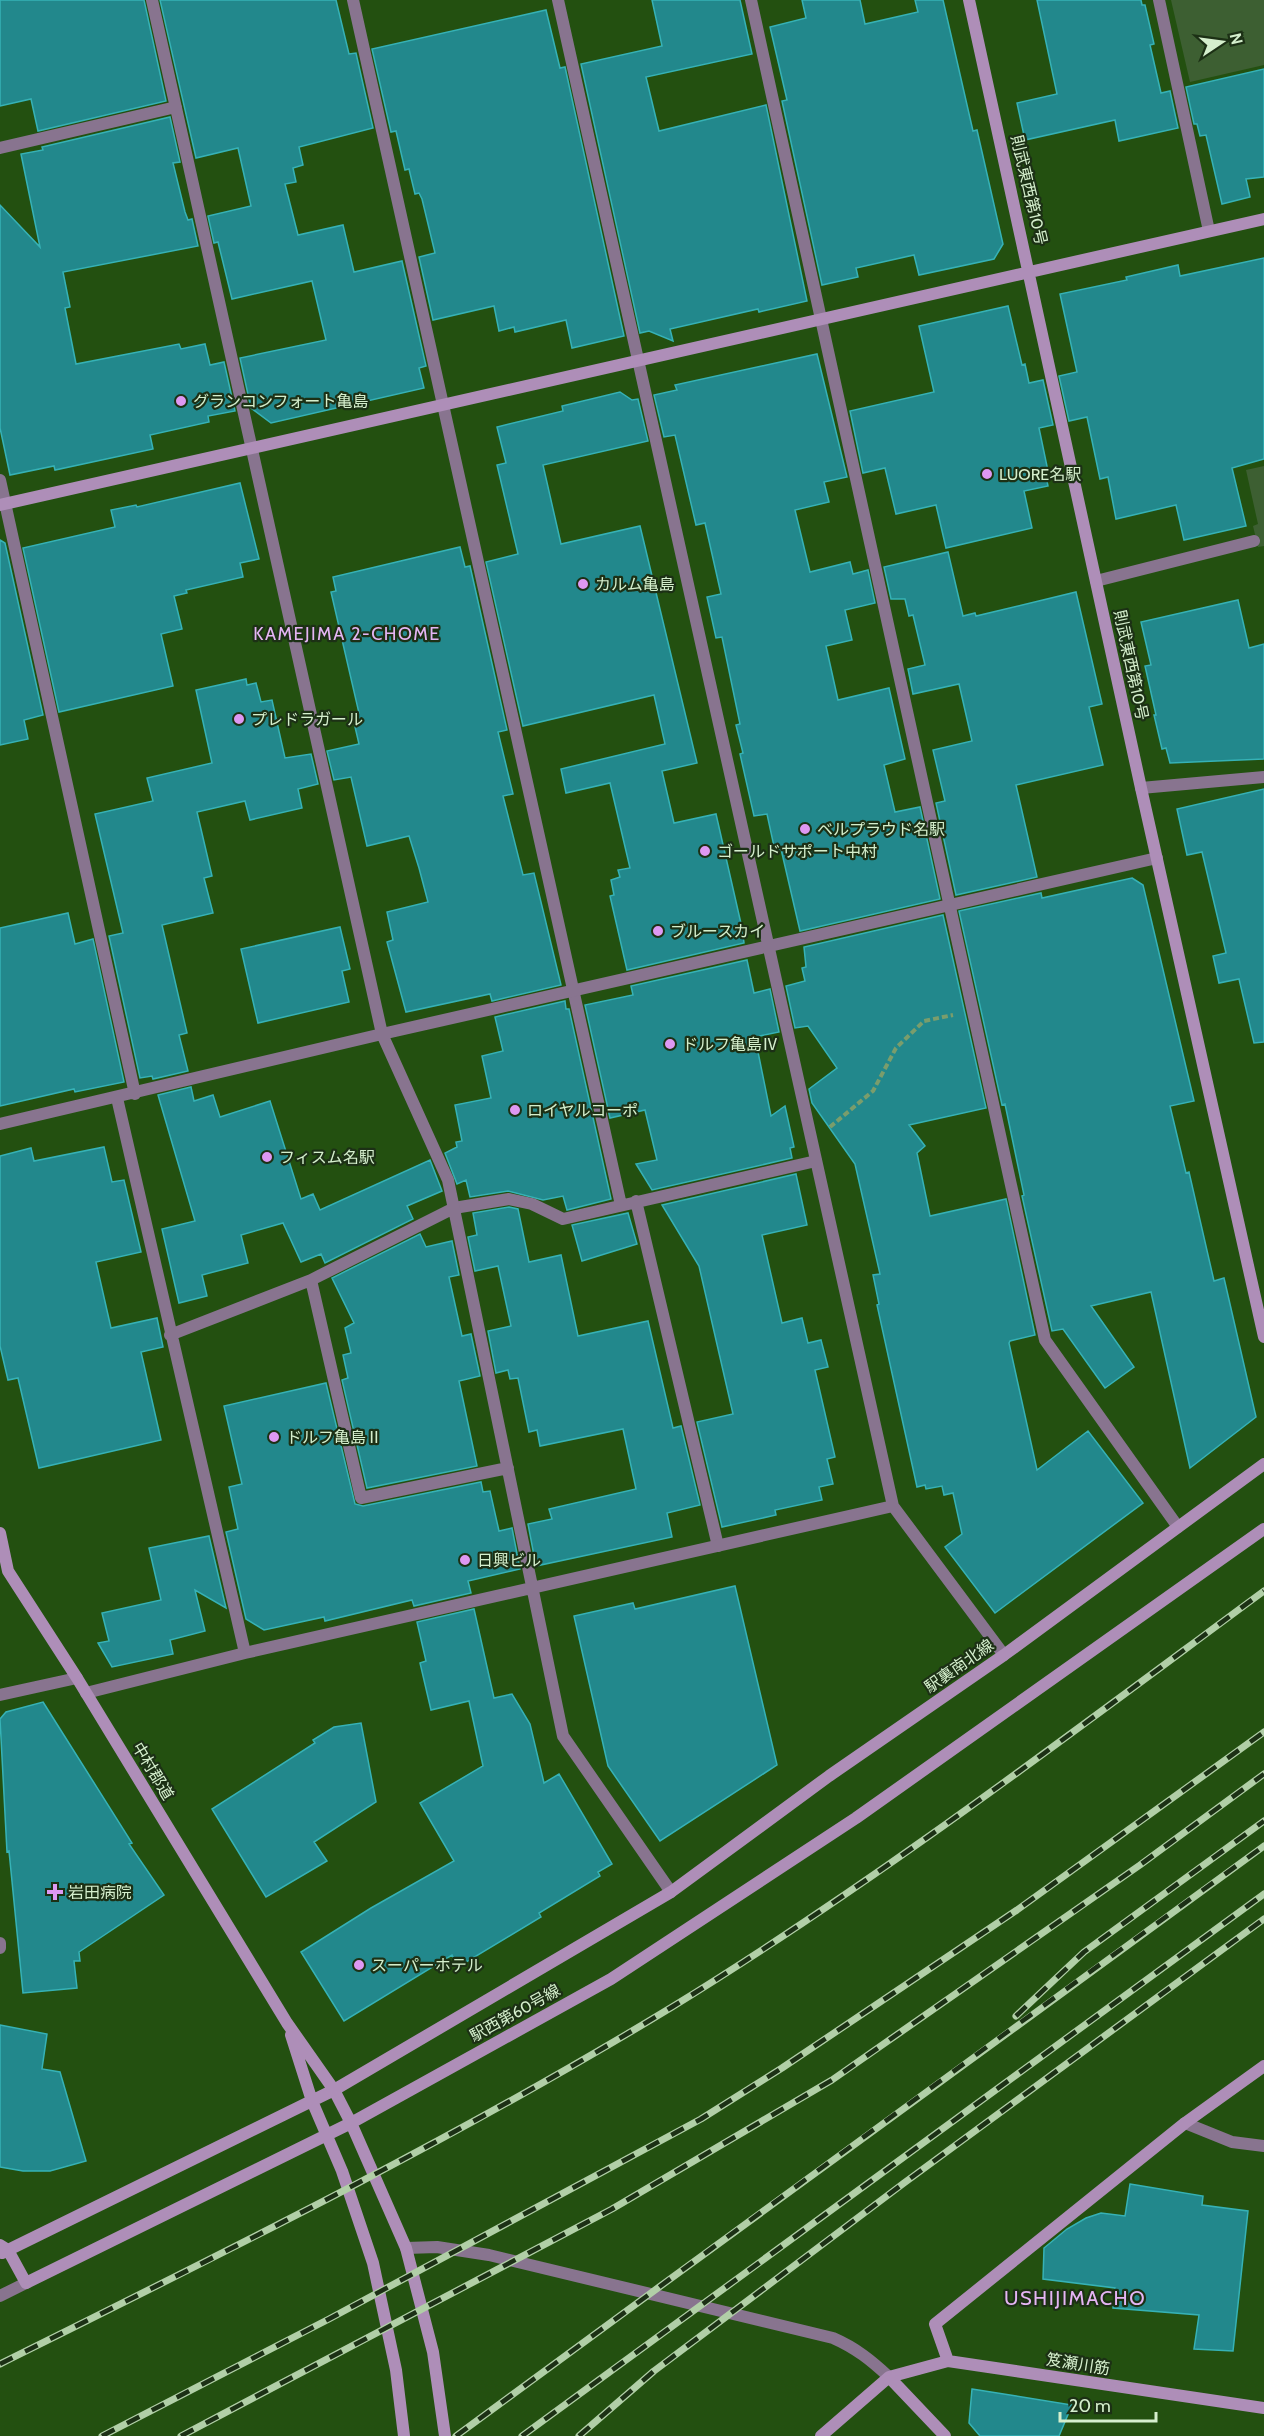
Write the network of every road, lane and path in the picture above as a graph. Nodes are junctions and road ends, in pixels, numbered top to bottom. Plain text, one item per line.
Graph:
1 (152, 0) edge
2 (353, 0) edge
3 (558, 0) edge
4 (751, 0) edge
5 (969, 0) edge
6 (1159, 0) edge
7 (176, 107) junction
8 (0, 148) edge
9 (1264, 219) edge
10 (1209, 231) junction
11 (1030, 273) junction
12 (822, 319) junction
13 (639, 361) junction
14 (444, 405) junction
15 (251, 448) junction
16 (0, 480) edge
17 (3, 504) edge
18 (1254, 541) dead end
19 (1096, 580) junction
20 (1264, 777) edge
21 (1141, 788) junction
22 (1157, 858) junction
23 (951, 905) junction
24 (769, 946) junction
25 (574, 991) junction
26 (974, 1010) junction
27 (382, 1034) junction
28 (135, 1094) junction
29 (117, 1098) junction
30 (0, 1124) edge
31 (811, 1142) junction
32 (816, 1161) junction
33 (636, 1201) junction
34 (621, 1205) junction
35 (454, 1208) junction
36 (311, 1280) junction
37 (170, 1335) junction
38 (1264, 1337) edge
39 (1264, 1464) edge
40 (508, 1468) junction
41 (893, 1506) junction
42 (1179, 1527) junction
43 (1264, 1528) edge
44 (0, 1533) edge
45 (718, 1546) junction
46 (533, 1588) junction
47 (245, 1653) junction
48 (1004, 1655) junction
49 (77, 1678) junction
50 (86, 1693) junction
51 (0, 1695) edge
52 (671, 1892) junction
53 (0, 1943) edge
54 (0, 1948) edge
55 (287, 2023) junction
56 (1264, 2066) edge
57 (334, 2090) junction
58 (312, 2101) junction
59 (351, 2123) junction
60 (1185, 2123) junction
61 (327, 2135) junction
62 (1264, 2146) edge
63 (406, 2248) junction
64 (3, 2250) edge
65 (26, 2283) junction
66 (0, 2296) edge
67 (948, 2361) junction
68 (890, 2378) junction
69 (1264, 2408) edge
70 (404, 2436) edge
71 (445, 2436) edge
72 (821, 2436) edge
73 (945, 2436) edge

1 - 7 street
2 - 14 street
3 - 13 street
4 - 12 street
5 - 11 street, 則武東西第10号
6 - 10 street
7 - 8 street
7 - 15 street
9 - 10 street
10 - 11 street
11 - 12 street
11 - 19 street, 則武東西第10号
12 - 13 street
12 - 23 street
13 - 14 street
13 - 24 street
14 - 15 street
14 - 25 street
15 - 17 street
15 - 27 street
16 - 17 street
17 - 28 street
18 - 19 street
19 - 21 street, 則武東西第10号
20 - 21 street
21 - 22 street, 則武東西第10号
22 - 23 street
22 - 38 street, 則武東西第10号
23 - 24 street
23 - 26 street
24 - 25 street
24 - 31 street
25 - 27 street
25 - 34 street
26 - 31 path
26 - 42 street
27 - 28 street
27 - 35 street
28 - 29 street
29 - 30 street
29 - 37 street
31 - 32 street
32 - 33 street
32 - 41 street
33 - 34 street
33 - 45 street
34 - 35 street
35 - 36 street
35 - 40 street
36 - 37 street
36 - 40 street
37 - 47 street
39 - 42 street, 駅裏南北線
40 - 46 street
41 - 45 street
41 - 48 street
42 - 48 street, 駅裏南北線
43 - 59 street, 駅西第60号線
44 - 49 street, 中村郡道
45 - 46 street
46 - 47 street
46 - 52 street
47 - 50 street
48 - 52 street, 駅裏南北線
49 - 50 street, 中村郡道
49 - 51 street
50 - 55 street, 中村郡道
52 - 57 street, 駅西第60号線
53 - 54 street
55 - 57 street
55 - 58 street
56 - 60 street
57 - 58 street, 駅西第60号線
57 - 59 street
58 - 61 street
58 - 64 street, 駅西第60号線
59 - 61 street, 駅西第60号線
59 - 63 street
60 - 62 street
60 - 67 street
61 - 65 street, 駅西第60号線
61 - 70 street
63 - 68 street
63 - 71 street
64 - 65 street
65 - 66 street
67 - 68 street, 笈瀬川筋
67 - 69 street, 笈瀬川筋
68 - 72 street
68 - 73 street

